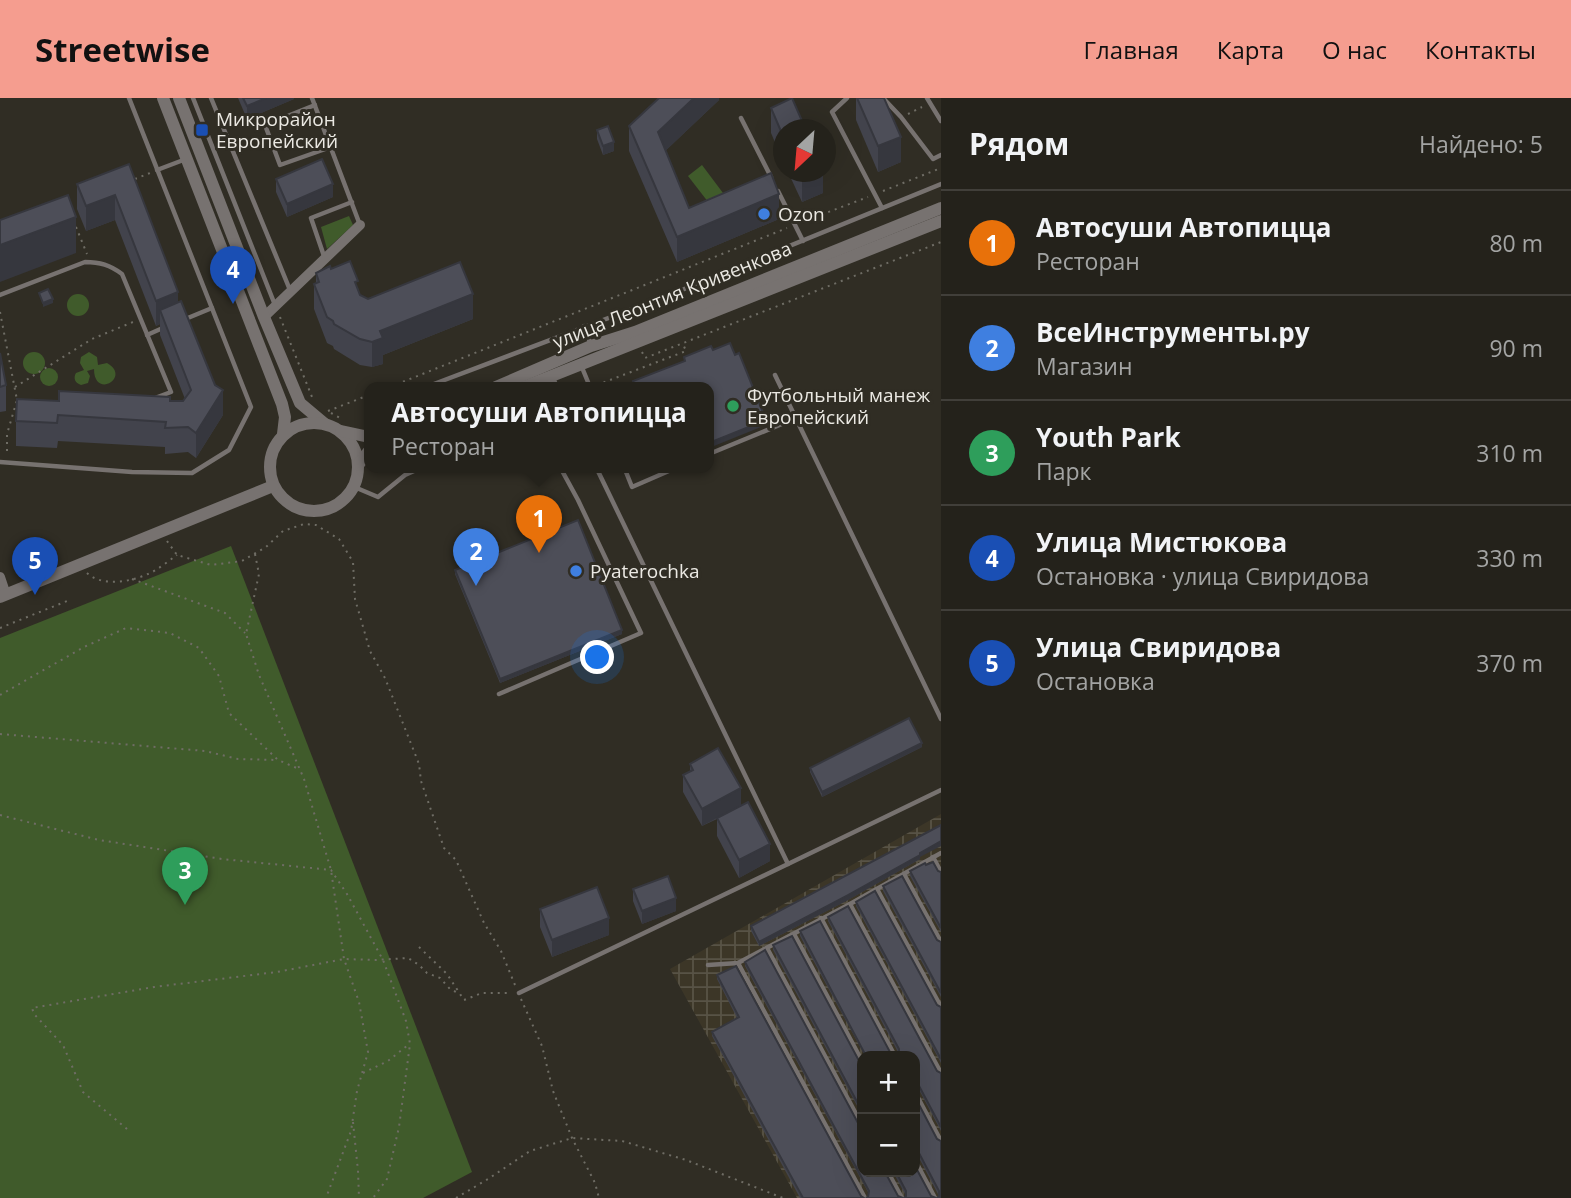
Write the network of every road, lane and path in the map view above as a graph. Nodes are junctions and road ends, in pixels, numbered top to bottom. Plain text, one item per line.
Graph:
1 (129, 98) edge
2 (163, 98) edge
3 (178, 98) edge
4 (193, 98) edge
5 (211, 98) edge
6 (312, 98) edge
7 (847, 98) edge
8 (883, 98) edge
9 (928, 100) edge
10 (315, 105) junction
11 (901, 117) junction
12 (741, 118) dead end
13 (941, 121) edge
14 (331, 147) junction
15 (941, 156) edge
16 (187, 159) junction
17 (941, 168) edge
18 (158, 170) junction
19 (771, 178) edge
20 (132, 180) edge
21 (941, 184) edge
22 (777, 190) edge
23 (875, 194) junction
24 (352, 202) junction
25 (883, 208) junction
26 (941, 208) edge
27 (941, 221) edge
28 (360, 225) joint
29 (795, 225) junction
30 (76, 228) edge
31 (803, 240) junction
32 (941, 242) edge
33 (325, 258) junction
34 (90, 262) junction
35 (291, 291) junction
36 (0, 295) edge
37 (275, 306) junction
38 (212, 308) junction
39 (0, 312) edge
40 (264, 317) junction
41 (140, 319) junction
42 (179, 321) edge
43 (168, 326) edge
44 (584, 326) junction
45 (147, 335) junction
46 (638, 342) junction
47 (683, 344) junction
48 (591, 346) junction
49 (580, 364) junction
50 (775, 375) dead end
51 (555, 381) edge
52 (402, 382) edge
53 (439, 382) edge
54 (508, 382) edge
55 (589, 382) edge
56 (604, 382) edge
57 (15, 387) junction
58 (364, 397) edge
59 (151, 399) edge
60 (314, 403) dead end
61 (321, 407) dead end
62 (325, 424) junction
63 (782, 424) dead end
64 (340, 431) junction
65 (283, 434) junction
66 (364, 436) edge
67 (714, 452) edge
68 (364, 457) edge
69 (0, 462) edge
70 (7, 463) junction
71 (358, 465) junction
72 (410, 473) edge
73 (563, 473) edge
74 (599, 473) edge
75 (626, 473) edge
76 (664, 473) edge
77 (273, 486) junction
78 (352, 486) junction
79 (162, 531) junction
80 (255, 553) junction
81 (177, 555) junction
82 (78, 565) junction
83 (0, 577) edge
84 (132, 579) junction
85 (3, 596) edge
86 (67, 601) dead end
87 (0, 628) edge
88 (246, 634) junction
89 (499, 694) dead end
90 (0, 695) edge
91 (941, 719) edge
92 (0, 734) edge
93 (278, 760) junction
94 (300, 770) junction
95 (941, 790) edge
96 (0, 815) edge
97 (941, 853) edge
98 (933, 857) junction
99 (788, 864) junction
100 (331, 870) junction
101 (941, 872) edge
102 (905, 874) junction
103 (877, 889) junction
104 (850, 904) junction
105 (821, 918) junction
106 (794, 934) junction
107 (941, 942) edge
108 (419, 947) dead end
109 (767, 948) junction
110 (344, 958) junction
111 (383, 960) junction
112 (738, 962) junction
113 (708, 965) dead end
114 (458, 993) junction
115 (519, 993) junction
116 (941, 1007) edge
117 (410, 1044) junction
118 (892, 1051) edge
119 (857, 1052) edge
120 (941, 1073) edge
121 (362, 1074) junction
122 (920, 1101) edge
123 (857, 1116) edge
124 (353, 1120) junction
125 (127, 1129) dead end
126 (572, 1138) junction
127 (941, 1141) edge
128 (920, 1170) edge
129 (891, 1177) edge
130 (326, 1198) edge
131 (359, 1198) edge
132 (373, 1198) edge
133 (456, 1198) edge
134 (599, 1198) edge
135 (783, 1198) edge
136 (865, 1198) edge
137 (902, 1198) edge
138 (935, 1198) edge

1 - 18 lane
2 - 16 street
3 - 40 street
4 - 37 lane
5 - 35 lane
6 - 10 lane
7 - 23 lane
8 - 11 lane
9 - 11 path
9 - 13 lane
10 - 14 lane
10 - 14 lane
11 - 15 lane
12 - 19 lane
14 - 24 lane
16 - 18 lane
16 - 65 street
17 - 23 path
18 - 20 path
18 - 38 lane
21 - 25 lane
22 - 29 lane
23 - 25 lane
23 - 29 path
24 - 28 lane
24 - 33 lane
25 - 31 lane
26 - 48 street, улица Леонтия Кривенкова
27 - 46 street, улица Леонтия Кривенкова
28 - 33 street
29 - 31 lane
29 - 52 path
30 - 34 path
31 - 44 lane
32 - 47 path
33 - 35 street
34 - 36 lane
34 - 41 lane
35 - 37 street
37 - 40 street
37 - 60 path
38 - 42 lane
38 - 70 lane
39 - 57 path
40 - 62 street
41 - 45 lane
41 - 57 path
43 - 45 lane
44 - 48 lane
44 - 53 lane
45 - 59 lane
46 - 47 path
46 - 49 street, улица Леонтия Кривенкова
47 - 56 path
48 - 54 street, улица Леонтия Кривенкова
49 - 51 street, улица Леонтия Кривенкова
49 - 55 lane
50 - 91 lane
57 - 70 path
58 - 61 path
62 - 64 street
62 - 65 street
63 - 67 lane
64 - 66 street
64 - 71 street
65 - 77 street
68 - 71 street
69 - 70 lane
71 - 78 street
72 - 78 lane
73 - 89 lane
74 - 99 lane
75 - 76 lane
77 - 78 street
77 - 79 street
79 - 81 path
79 - 82 street
80 - 81 path
80 - 88 path
80 - 115 path
81 - 84 path
82 - 84 path
82 - 85 street
83 - 85 street
84 - 88 path
86 - 87 path
88 - 94 path
90 - 93 path
92 - 93 path
93 - 94 path
94 - 100 path
95 - 99 lane
96 - 100 path
97 - 98 lane
98 - 101 lane
98 - 102 lane
99 - 115 lane
100 - 110 path
100 - 111 path
102 - 103 lane
102 - 107 lane
103 - 104 lane
103 - 116 lane
104 - 105 lane
104 - 120 lane
105 - 106 lane
105 - 118 lane
106 - 109 lane
106 - 119 lane
108 - 114 path
109 - 112 lane
109 - 123 lane
110 - 111 path
110 - 121 path
110 - 125 path
111 - 114 path
111 - 117 path
112 - 113 lane
112 - 136 lane
114 - 115 path
115 - 126 path
117 - 121 path
117 - 132 path
121 - 124 path
122 - 127 lane
124 - 130 path
124 - 131 path
126 - 133 path
126 - 134 path
126 - 135 path
128 - 138 lane
129 - 137 lane

